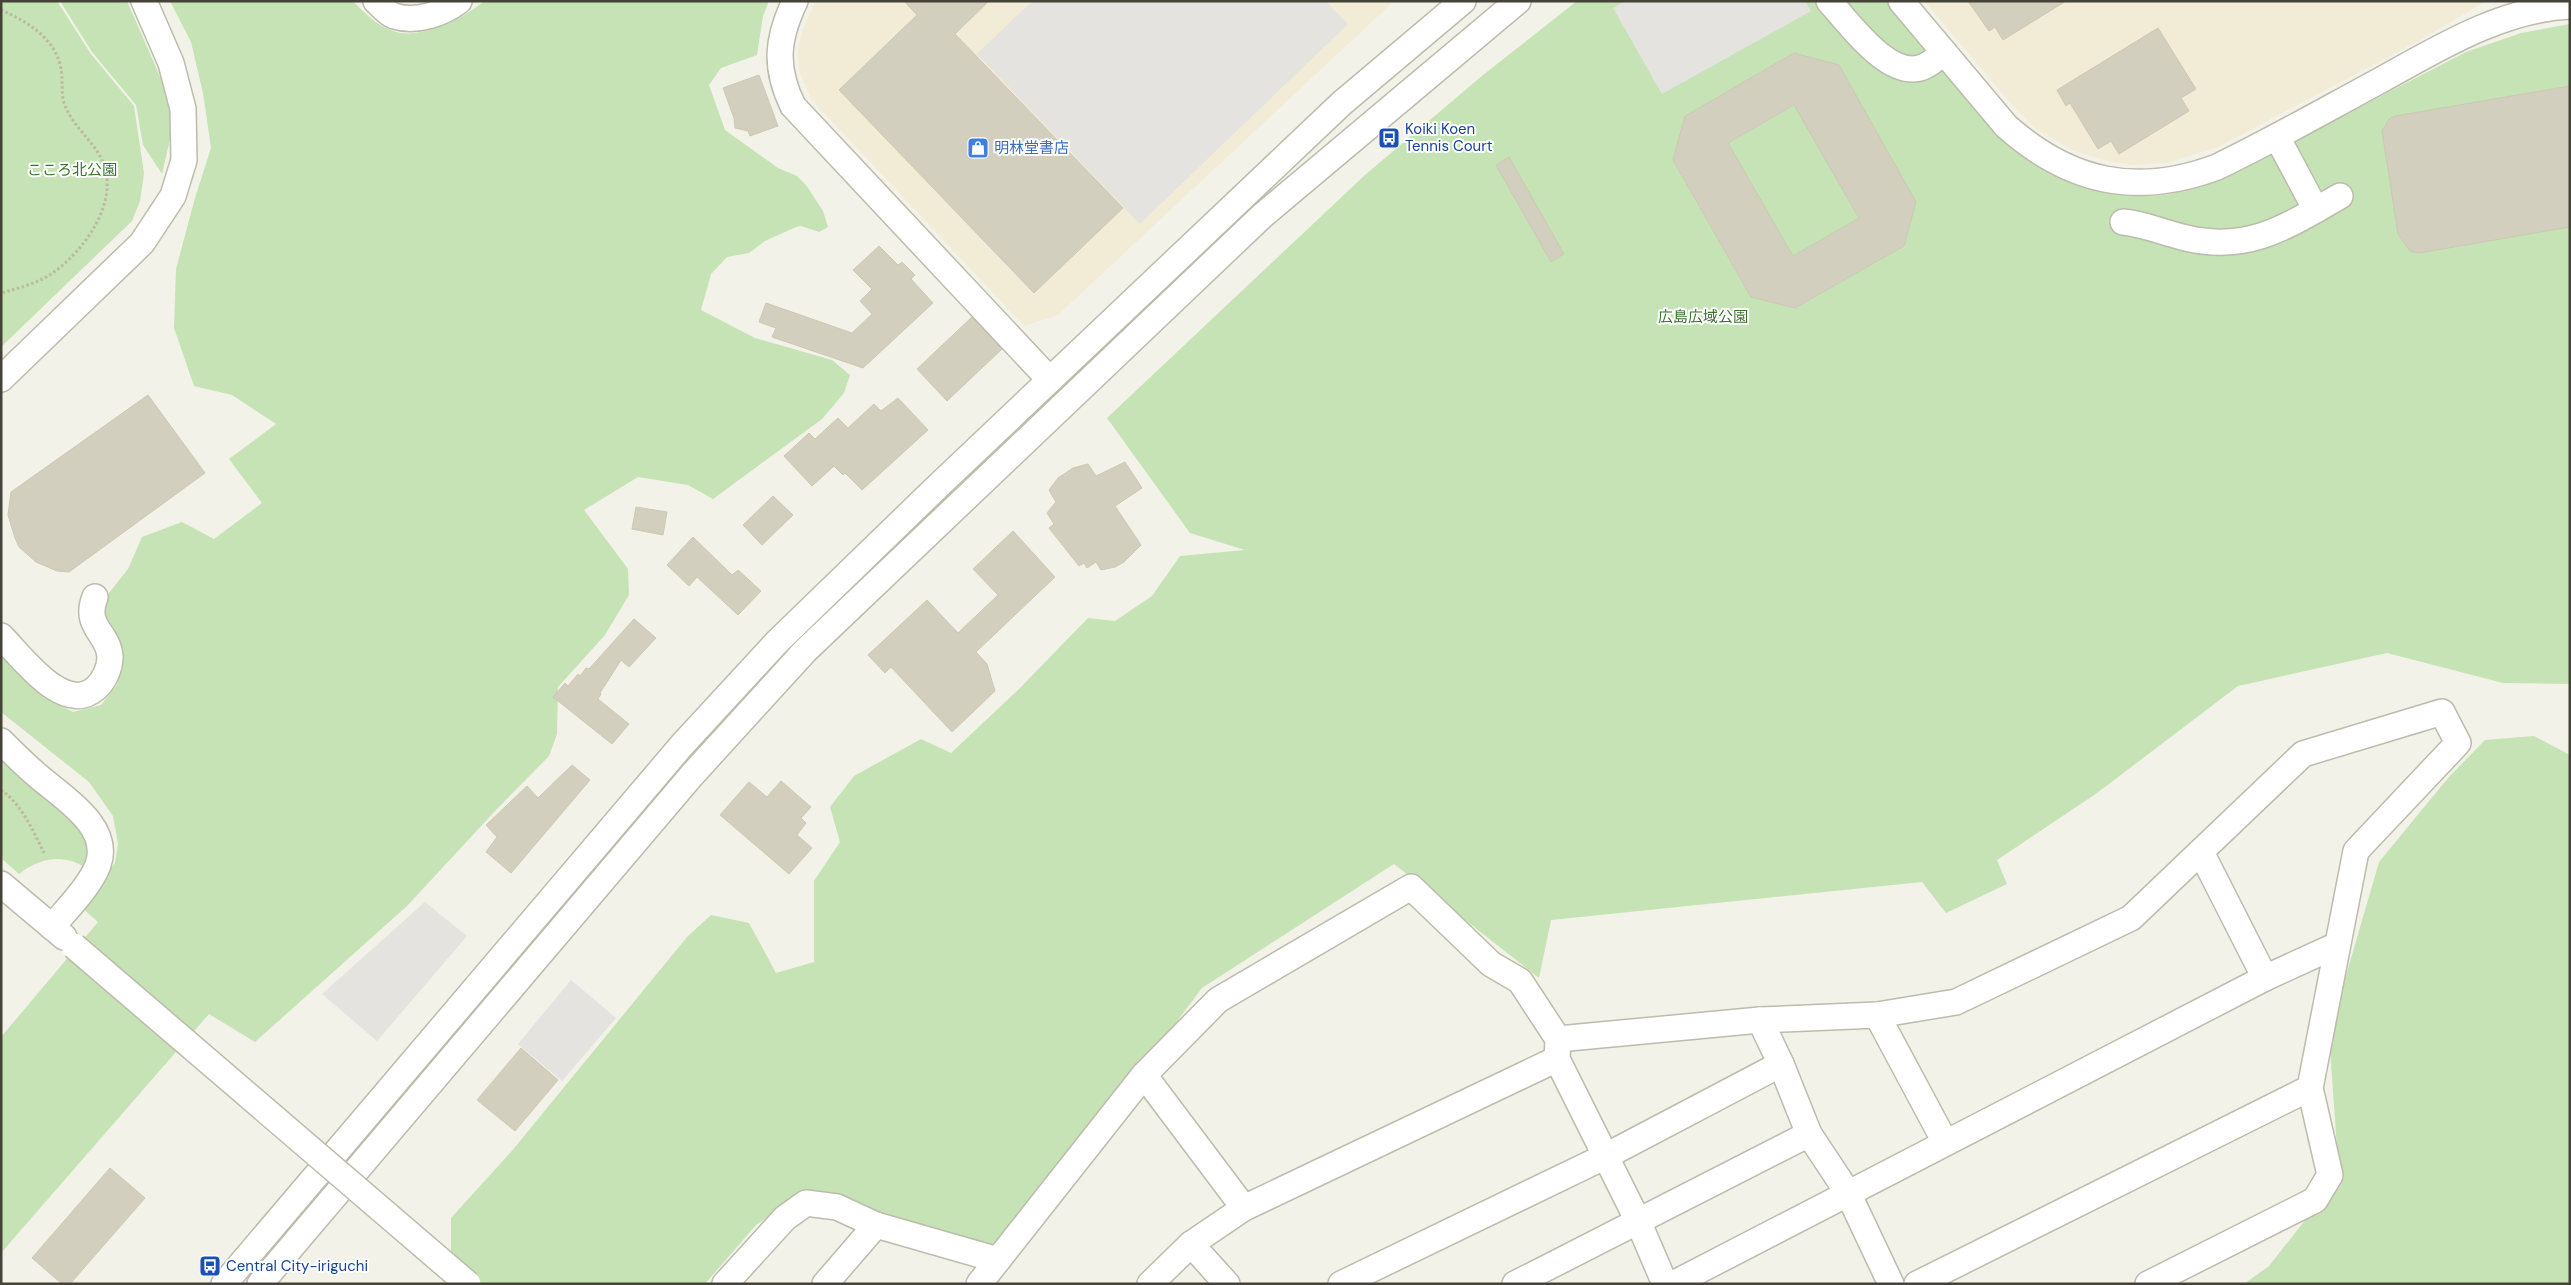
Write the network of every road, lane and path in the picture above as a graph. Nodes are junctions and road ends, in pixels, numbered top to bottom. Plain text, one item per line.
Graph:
1 (144, 1) edge
2 (376, 1) edge
3 (459, 1) edge
4 (794, 1) edge
5 (1463, 1) edge
6 (1518, 1) edge
7 (1829, 1) edge
8 (1901, 1) edge
9 (2557, 4) edge
10 (1, 10) edge
11 (1490, 10) edge
12 (1944, 52) junction
13 (2277, 136) junction
14 (2340, 196) dead end
15 (2316, 210) junction
16 (2123, 222) dead end
17 (1, 294) edge
18 (1, 379) edge
19 (1050, 380) junction
20 (95, 597) dead end
21 (1, 636) edge
22 (1, 741) edge
23 (1, 790) edge
24 (2201, 852) junction
25 (44, 853) dead end
26 (1, 884) edge
27 (52, 928) junction
28 (2337, 945) junction
29 (2265, 978) junction
30 (1877, 1015) junction
31 (1760, 1020) junction
32 (1558, 1049) junction
33 (1781, 1064) junction
34 (1144, 1075) junction
35 (2310, 1088) junction
36 (1809, 1134) junction
37 (1945, 1142) junction
38 (1606, 1156) junction
39 (1848, 1193) junction
40 (1244, 1208) junction
41 (1638, 1221) junction
42 (876, 1225) junction
43 (1191, 1244) junction
44 (998, 1260) junction
45 (224, 1284) edge
46 (260, 1284) edge
47 (468, 1284) edge
48 (725, 1284) edge
49 (825, 1284) edge
50 (978, 1284) edge
51 (1150, 1284) edge
52 (1227, 1284) edge
53 (1341, 1284) edge
54 (1515, 1284) edge
55 (1665, 1284) edge
56 (1672, 1284) edge
57 (1891, 1284) edge
58 (1917, 1284) edge
59 (2148, 1284) edge

1 - 18 street
2 - 3 street
4 - 19 street
5 - 19 street
6 - 11 street
7 - 12 street
8 - 12 street
9 - 13 street
10 - 17 path
11 - 46 street
12 - 13 street
13 - 15 street
14 - 15 street
15 - 16 street
19 - 45 street
20 - 21 street
22 - 27 street
23 - 25 path
24 - 28 street
24 - 29 street
24 - 30 street
26 - 27 street
27 - 47 street, bridge
28 - 29 street
28 - 35 street
29 - 37 street
30 - 31 street
30 - 37 street
31 - 32 street
31 - 33 street
32 - 34 street
32 - 38 street
32 - 40 street
33 - 36 street
33 - 38 street
34 - 40 street
34 - 44 street
35 - 58 street
35 - 59 street
36 - 39 street
36 - 41 street
37 - 39 street
38 - 41 street
38 - 53 street
39 - 56 street
39 - 57 street
40 - 43 street
41 - 54 street
41 - 55 street
42 - 44 street
42 - 48 street
42 - 49 street
43 - 51 street
43 - 52 street
44 - 50 street

